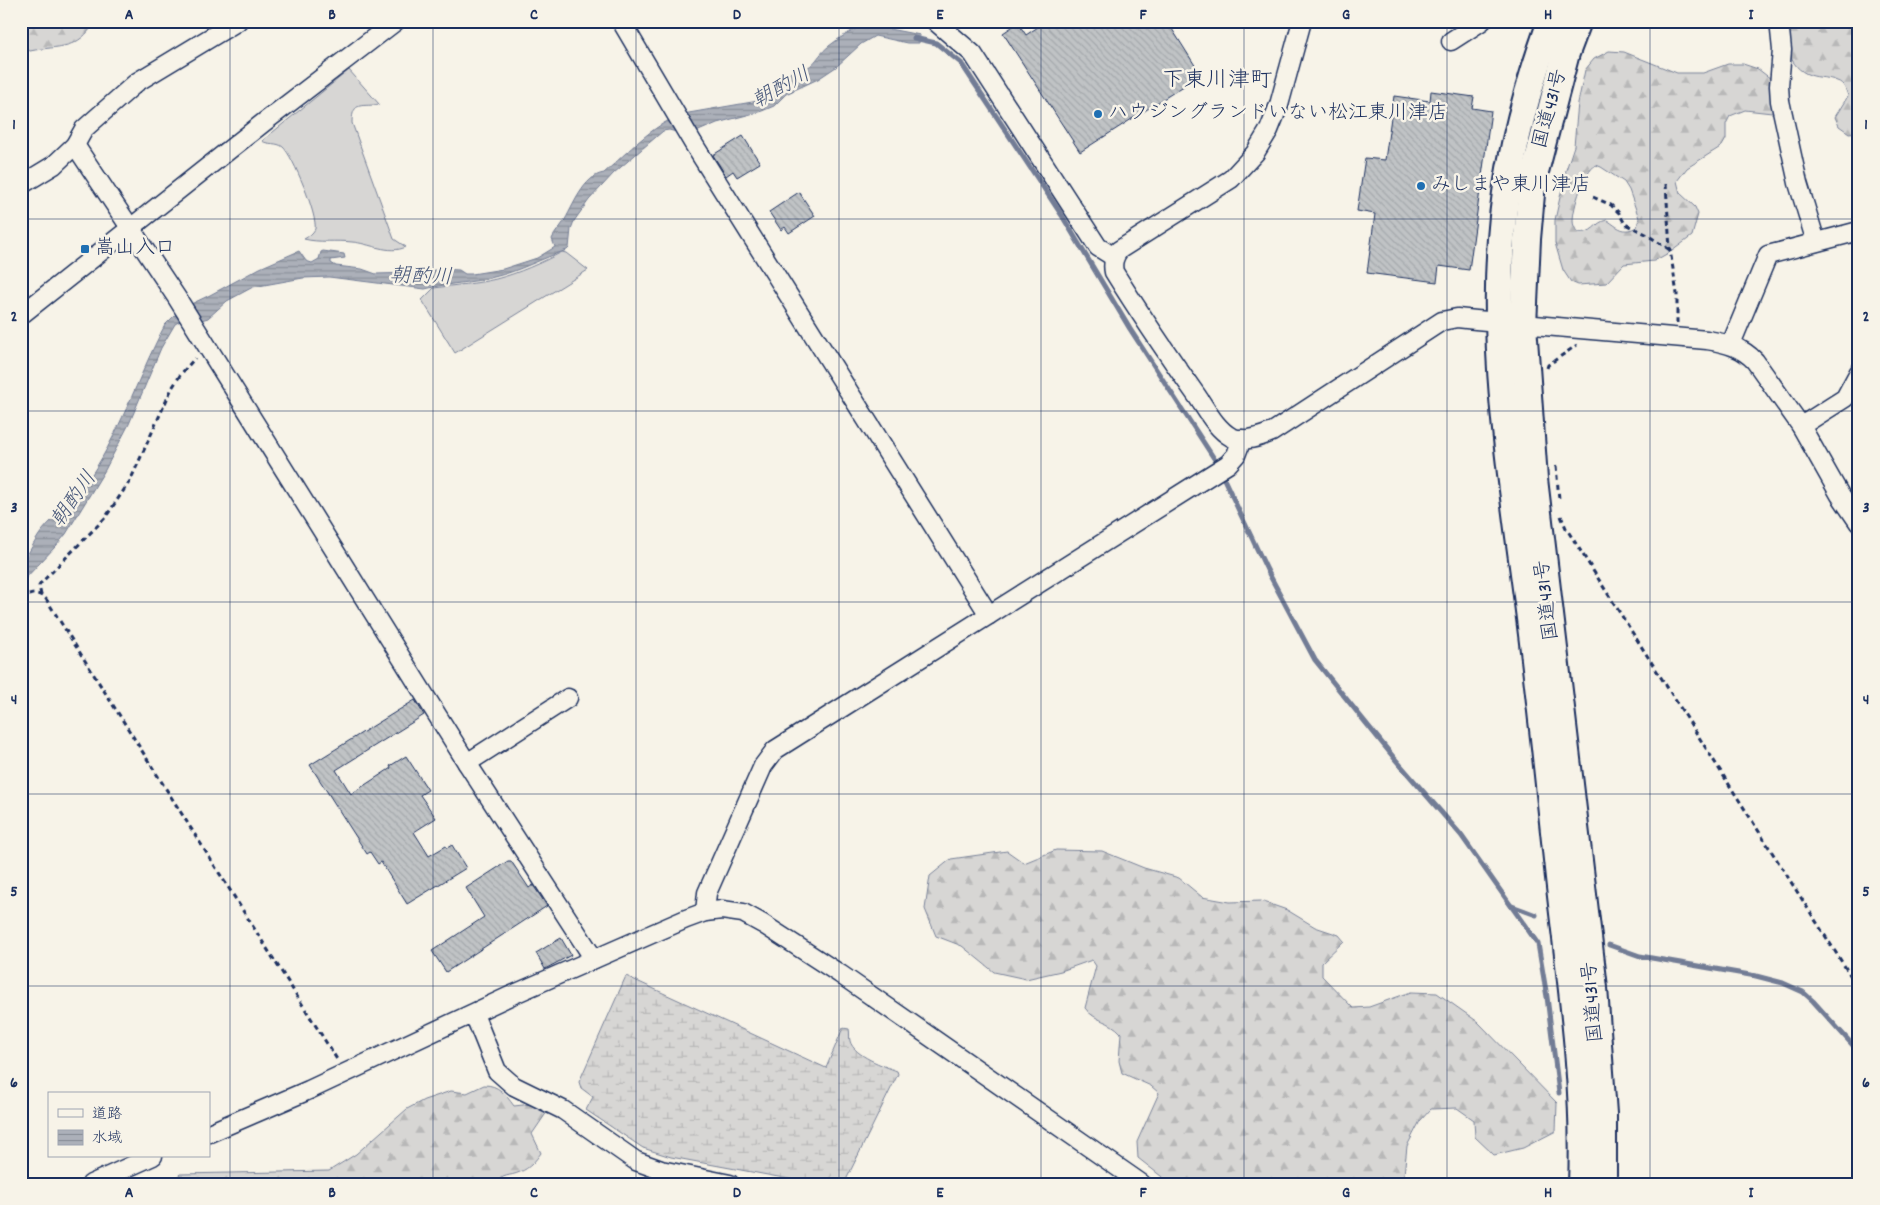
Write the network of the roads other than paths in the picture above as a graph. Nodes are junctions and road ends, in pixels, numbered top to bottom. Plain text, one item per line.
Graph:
1 (238, 21) edge
2 (396, 21) edge
3 (622, 21) edge
4 (1302, 21) edge
5 (1482, 21) edge
6 (1551, 21) edge
7 (1578, 21) edge
8 (1779, 21) edge
9 (936, 22) edge
10 (1451, 42) dead end
11 (75, 145) junction
12 (21, 185) edge
13 (131, 229) junction
14 (1859, 231) edge
15 (1816, 242) junction
16 (1114, 257) junction
17 (21, 315) edge
18 (1511, 324) junction
19 (1731, 344) junction
20 (1859, 372) edge
21 (1801, 426) junction
22 (1242, 439) junction
23 (1859, 523) edge
24 (989, 615) junction
25 (568, 698) dead end
26 (467, 763) junction
27 (705, 912) junction
28 (594, 959) junction
29 (474, 1014) junction
30 (210, 1133) edge
31 (149, 1158) edge
32 (91, 1184) edge
33 (730, 1184) edge
34 (1142, 1184) edge
35 (1582, 1184) edge
36 (1603, 1184) edge

1 - 11 street
2 - 13 street
3 - 24 street
4 - 16 street
5 - 10 street
6 - 18 highway, 国道431号
7 - 18 highway, 国道431号
8 - 15 street
9 - 16 street
11 - 12 street
11 - 13 street
13 - 17 street
13 - 26 street
14 - 15 street
15 - 19 street
16 - 22 street
18 - 19 street
18 - 22 street
18 - 35 highway, 国道431号
18 - 36 highway, 国道431号
19 - 21 street
20 - 21 street
21 - 23 street
22 - 24 street
24 - 27 street
25 - 26 street
26 - 28 street
27 - 28 street
27 - 34 street
28 - 29 street
29 - 30 street
29 - 33 street
31 - 32 street

